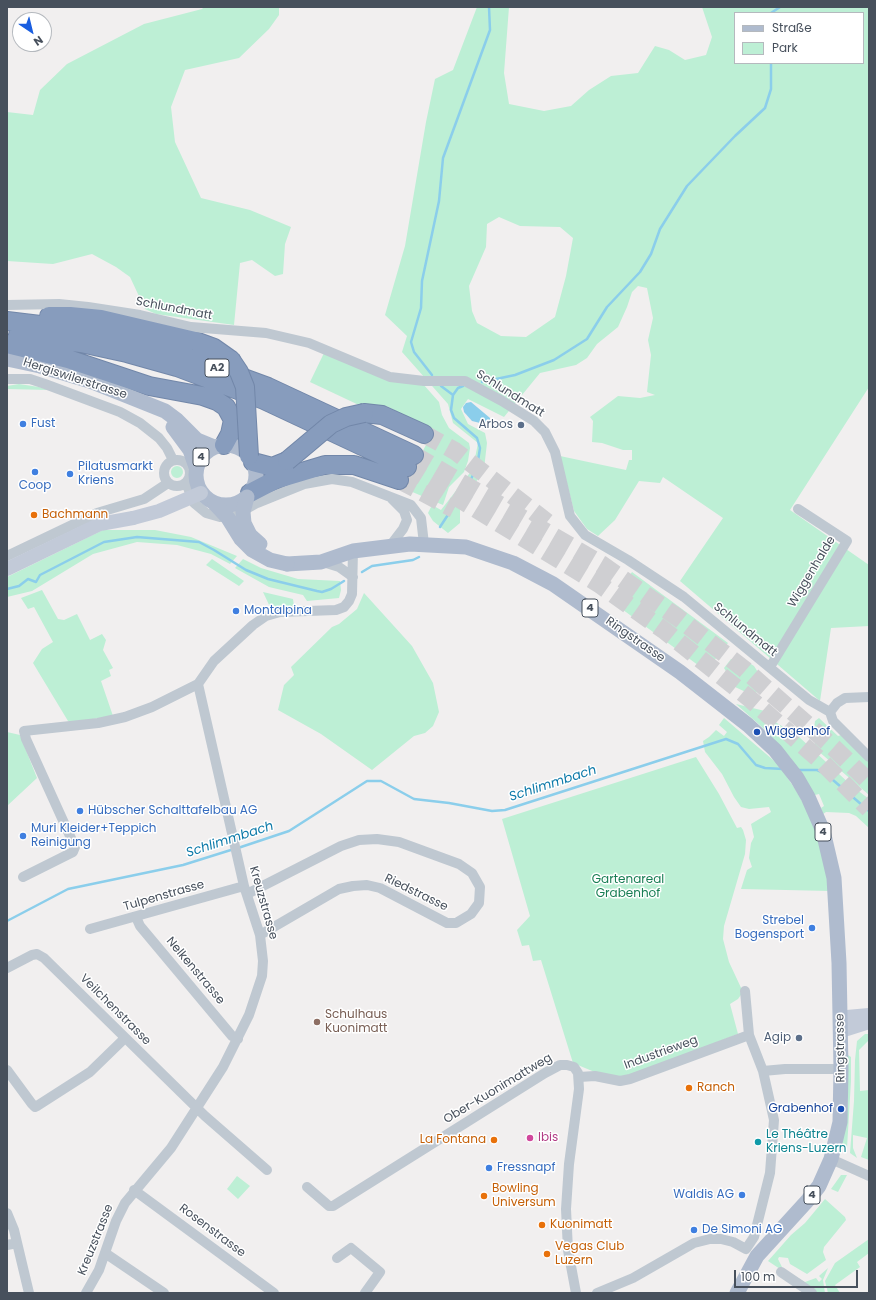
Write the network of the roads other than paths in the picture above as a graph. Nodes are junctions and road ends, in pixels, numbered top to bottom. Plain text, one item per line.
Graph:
1 (7, 305) edge
2 (7, 320) edge
3 (7, 334) edge
4 (7, 344) edge
5 (7, 359) edge
6 (7, 379) edge
7 (143, 402) junction
8 (424, 434) tunnel mouth
9 (219, 446) junction
10 (251, 459) junction
11 (173, 460) junction
12 (196, 467) junction
13 (407, 467) junction
14 (168, 483) junction
15 (186, 483) junction
16 (201, 493) junction
17 (386, 494) junction
18 (248, 495) junction
19 (215, 504) junction
20 (798, 509) dead end
21 (425, 544) junction
22 (390, 546) junction
23 (353, 551) junction
24 (7, 556) edge
25 (288, 559) junction
26 (321, 562) junction
27 (7, 569) edge
28 (353, 578) junction
29 (770, 667) junction
30 (198, 684) junction
31 (869, 697) edge
32 (830, 712) junction
33 (869, 756) edge
34 (23, 877) dead end
35 (245, 890) junction
36 (136, 917) junction
37 (90, 929) dead end
38 (260, 935) junction
39 (7, 968) edge
40 (745, 991) dead end
41 (869, 1015) edge
42 (869, 1022) edge
43 (840, 1023) junction
44 (749, 1035) junction
45 (125, 1038) junction
46 (238, 1039) junction
47 (841, 1069) junction
48 (7, 1070) edge
49 (763, 1071) junction
50 (579, 1077) junction
51 (197, 1109) junction
52 (831, 1159) junction
53 (268, 1170) dead end
54 (869, 1176) edge
55 (307, 1187) dead end
56 (134, 1190) junction
57 (7, 1213) edge
58 (12, 1244) edge
59 (106, 1253) junction
60 (337, 1258) dead end
61 (780, 1272) dead end
62 (261, 1289) edge
63 (30, 1293) edge
64 (86, 1293) edge
65 (164, 1293) edge
66 (274, 1293) edge
67 (365, 1293) edge
68 (576, 1293) edge
69 (597, 1293) edge
70 (737, 1293) edge
71 (812, 1293) edge

1 - 29 street, Schlundmatt
2 - 10 highway, bridge
2 - 13 highway, A2
3 - 13 highway, A2
4 - 9 highway
5 - 7 main road, Hergiswilerstrasse / 4
6 - 11 street
7 - 9 main road, Hergiswilerstrasse / 4
7 - 12 main road, Hergiswilerstrasse / 4
8 - 10 highway, bridge
9 - 10 main road, 4
9 - 12 main road, 4
10 - 18 main road, 4
11 - 14 street
11 - 15 street
12 - 16 main road, 4
13 - 18 highway
14 - 15 street
14 - 24 street
15 - 17 street
16 - 19 main road, 4
16 - 27 main road, bridge
17 - 21 street
17 - 22 street
18 - 19 main road
18 - 25 main road, 4, bridge
19 - 25 main road, 4, bridge
20 - 29 street, Wiggenhalde
21 - 22 main road, 4
21 - 43 main road, Ringstrasse / 4
22 - 23 main road, 4
23 - 25 main road, 4
23 - 26 main road, 4
23 - 28 street
25 - 26 main road, 4
26 - 28 street
28 - 30 street
29 - 32 street, Schlundmatt
30 - 34 street
30 - 35 street, Kreuzstrasse
31 - 32 street
32 - 33 street
35 - 36 street, Tulpenstrasse
35 - 38 street, Kreuzstrasse
35 - 38 street, Riedstrasse
36 - 37 street, Tulpenstrasse
36 - 46 street, Nelkenstrasse
38 - 46 street, Kreuzstrasse
39 - 45 street, Veilchenstrasse
40 - 44 street
41 - 43 main road
42 - 43 main road
43 - 47 main road, Ringstrasse / 4
44 - 49 street
44 - 50 street, Industrieweg
45 - 48 street
45 - 51 street, Veilchenstrasse
46 - 51 street, Kreuzstrasse
47 - 49 street
47 - 52 main road, Ringstrasse / 4
49 - 69 street
50 - 55 street, Ober-Kuonimattweg
50 - 68 street
51 - 53 street, Veilchenstrasse
51 - 56 street, Kreuzstrasse
52 - 54 street
52 - 70 main road, Ringstrasse / 4
56 - 59 street, Kreuzstrasse
56 - 62 street, Rosenstrasse
57 - 58 street
58 - 63 street
59 - 64 street, Kreuzstrasse
59 - 65 street
60 - 67 street
61 - 71 street
62 - 66 street, Rosenstrasse

